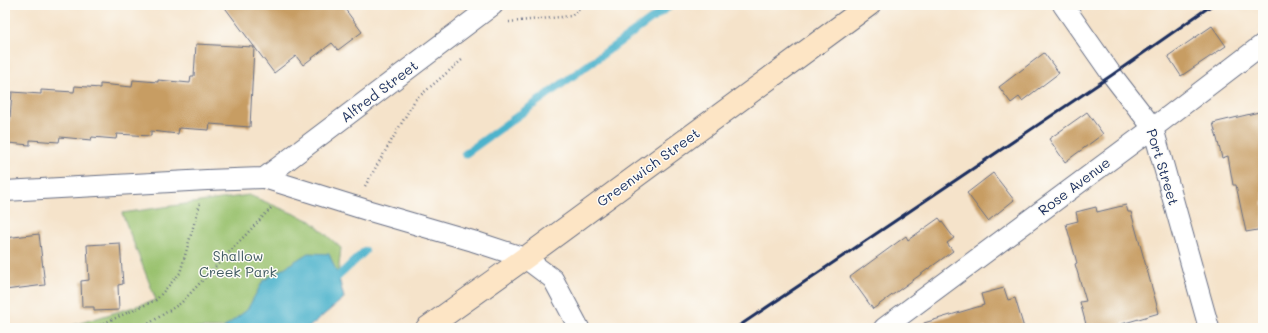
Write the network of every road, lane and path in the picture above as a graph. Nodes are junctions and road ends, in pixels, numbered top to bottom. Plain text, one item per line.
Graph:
1 (493, 5) edge
2 (584, 5) edge
3 (869, 5) edge
4 (1063, 5) edge
5 (506, 22) dead end
6 (1263, 44) edge
7 (464, 59) dead end
8 (1153, 128) junction
9 (264, 178) junction
10 (207, 180) junction
11 (291, 186) junction
12 (5, 191) edge
13 (353, 206) junction
14 (525, 258) junction
15 (93, 328) edge
16 (142, 328) edge
17 (427, 328) edge
18 (579, 328) edge
19 (884, 328) edge
20 (1209, 328) edge

1 - 9 street, Alfred Street
2 - 5 path
3 - 14 street, Greenwich Street
4 - 8 street, Port Street
6 - 8 street, Rose Avenue
7 - 13 path
8 - 19 street, Rose Avenue
8 - 20 street, Port Street
9 - 10 street
9 - 11 street
10 - 12 street
10 - 15 path
11 - 13 street
11 - 16 path
13 - 14 street
14 - 17 street, Greenwich Street
14 - 18 street

